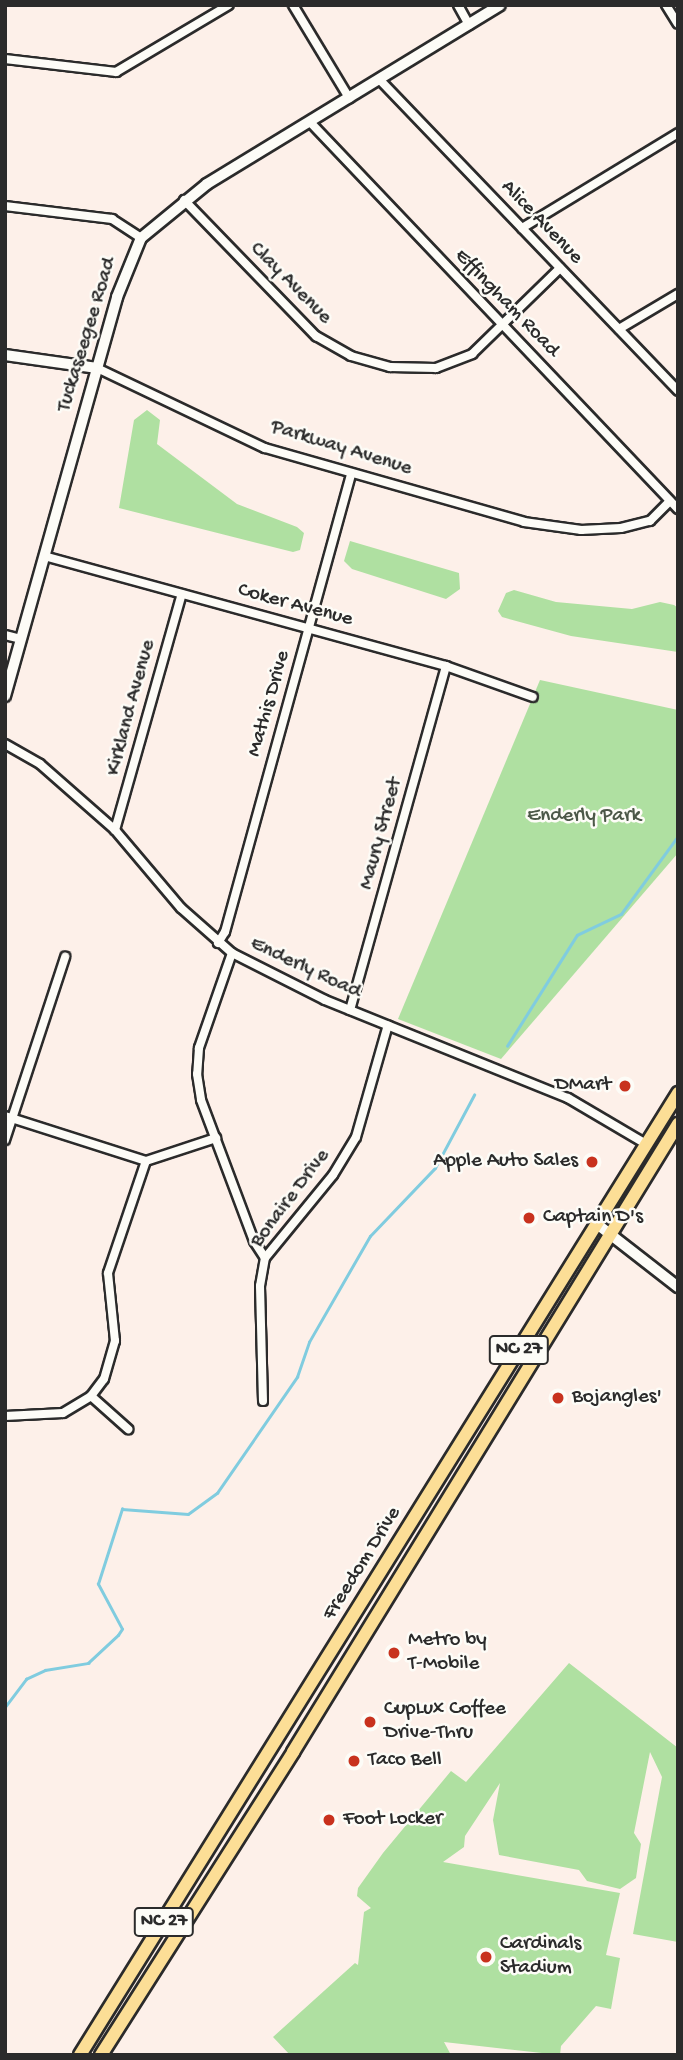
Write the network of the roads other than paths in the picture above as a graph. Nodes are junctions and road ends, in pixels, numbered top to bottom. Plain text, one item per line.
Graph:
1 (229, 5) edge
2 (293, 5) edge
3 (458, 5) edge
4 (500, 5) edge
5 (666, 5) edge
6 (469, 24) junction
7 (678, 24) edge
8 (5, 60) edge
9 (379, 79) junction
10 (349, 98) junction
11 (310, 122) junction
12 (678, 133) edge
13 (184, 200) junction
14 (5, 206) edge
15 (522, 228) junction
16 (141, 238) junction
17 (560, 268) junction
18 (678, 294) edge
19 (502, 325) junction
20 (619, 329) junction
21 (5, 355) edge
22 (97, 368) junction
23 (678, 391) edge
24 (351, 473) junction
25 (670, 501) junction
26 (678, 509) edge
27 (44, 556) junction
28 (182, 594) junction
29 (309, 628) junction
30 (5, 635) edge
31 (21, 639) junction
32 (446, 666) junction
33 (5, 696) edge
34 (533, 697) dead end
35 (5, 744) edge
36 (115, 830) junction
37 (218, 943) junction
38 (232, 953) junction
39 (65, 957) dead end
40 (350, 1010) junction
41 (388, 1025) junction
42 (678, 1093) edge
43 (9, 1118) edge
44 (678, 1124) edge
45 (216, 1138) junction
46 (5, 1140) edge
47 (646, 1144) junction
48 (146, 1161) junction
49 (597, 1224) junction
50 (612, 1234) junction
51 (265, 1258) junction
52 (678, 1287) edge
53 (91, 1396) junction
54 (263, 1401) dead end
55 (5, 1416) edge
56 (128, 1429) dead end
57 (410, 1524) junction
58 (425, 1535) junction
59 (220, 1832) junction
60 (235, 1842) junction
61 (80, 2055) edge
62 (101, 2055) edge

1 - 8 street
2 - 10 street
3 - 6 street
4 - 6 main road, Tuckaseegee Road
5 - 7 street
6 - 9 main road, Tuckaseegee Road
9 - 10 main road, Tuckaseegee Road
9 - 15 street, Alice Avenue
10 - 11 main road, Tuckaseegee Road
11 - 13 main road, Tuckaseegee Road
11 - 19 street, Effingham Road
12 - 15 street
13 - 16 main road, Tuckaseegee Road
13 - 19 street, Clay Avenue
14 - 16 street
15 - 17 street, Alice Avenue
16 - 22 main road, Tuckaseegee Road
17 - 19 street, Clay Avenue
17 - 20 street, Alice Avenue
18 - 20 street
19 - 25 street, Effingham Road
20 - 23 street, Alice Avenue
21 - 22 street, Parkway Avenue
22 - 24 street, Parkway Avenue
22 - 27 main road, Tuckaseegee Road
24 - 25 street, Parkway Avenue
24 - 29 street, Mathis Drive
25 - 26 street, Effingham Road
27 - 28 street, Coker Avenue
27 - 31 main road, Tuckaseegee Road
28 - 29 street, Coker Avenue
28 - 36 street, Kirkland Avenue
29 - 32 street, Coker Avenue
29 - 37 street, Mathis Drive
30 - 31 street
31 - 33 main road, Tuckaseegee Road
32 - 34 street, Coker Avenue
32 - 40 street, Maury Street
35 - 36 street, Enderly Road
36 - 37 street, Enderly Road
37 - 38 street, Enderly Road
38 - 40 street, Enderly Road
38 - 45 street
39 - 43 street
40 - 41 street, Enderly Road
41 - 47 street, Enderly Road
41 - 51 street, Bonaire Drive
42 - 47 main road, Freedom Drive / NC 27
43 - 46 street
43 - 48 street
44 - 50 main road, Freedom Drive / NC 27
45 - 48 street
45 - 51 street
47 - 49 main road, Freedom Drive / NC 27
48 - 53 street
49 - 50 street
49 - 57 main road, Freedom Drive / NC 27
50 - 52 street
50 - 58 main road, Freedom Drive / NC 27
51 - 54 street, Bonaire Drive
53 - 55 street
53 - 56 street
57 - 58 main road
57 - 59 main road, Freedom Drive / NC 27
58 - 60 main road, Freedom Drive / NC 27
59 - 60 main road
59 - 61 main road, Freedom Drive / NC 27
60 - 62 main road, Freedom Drive / NC 27

